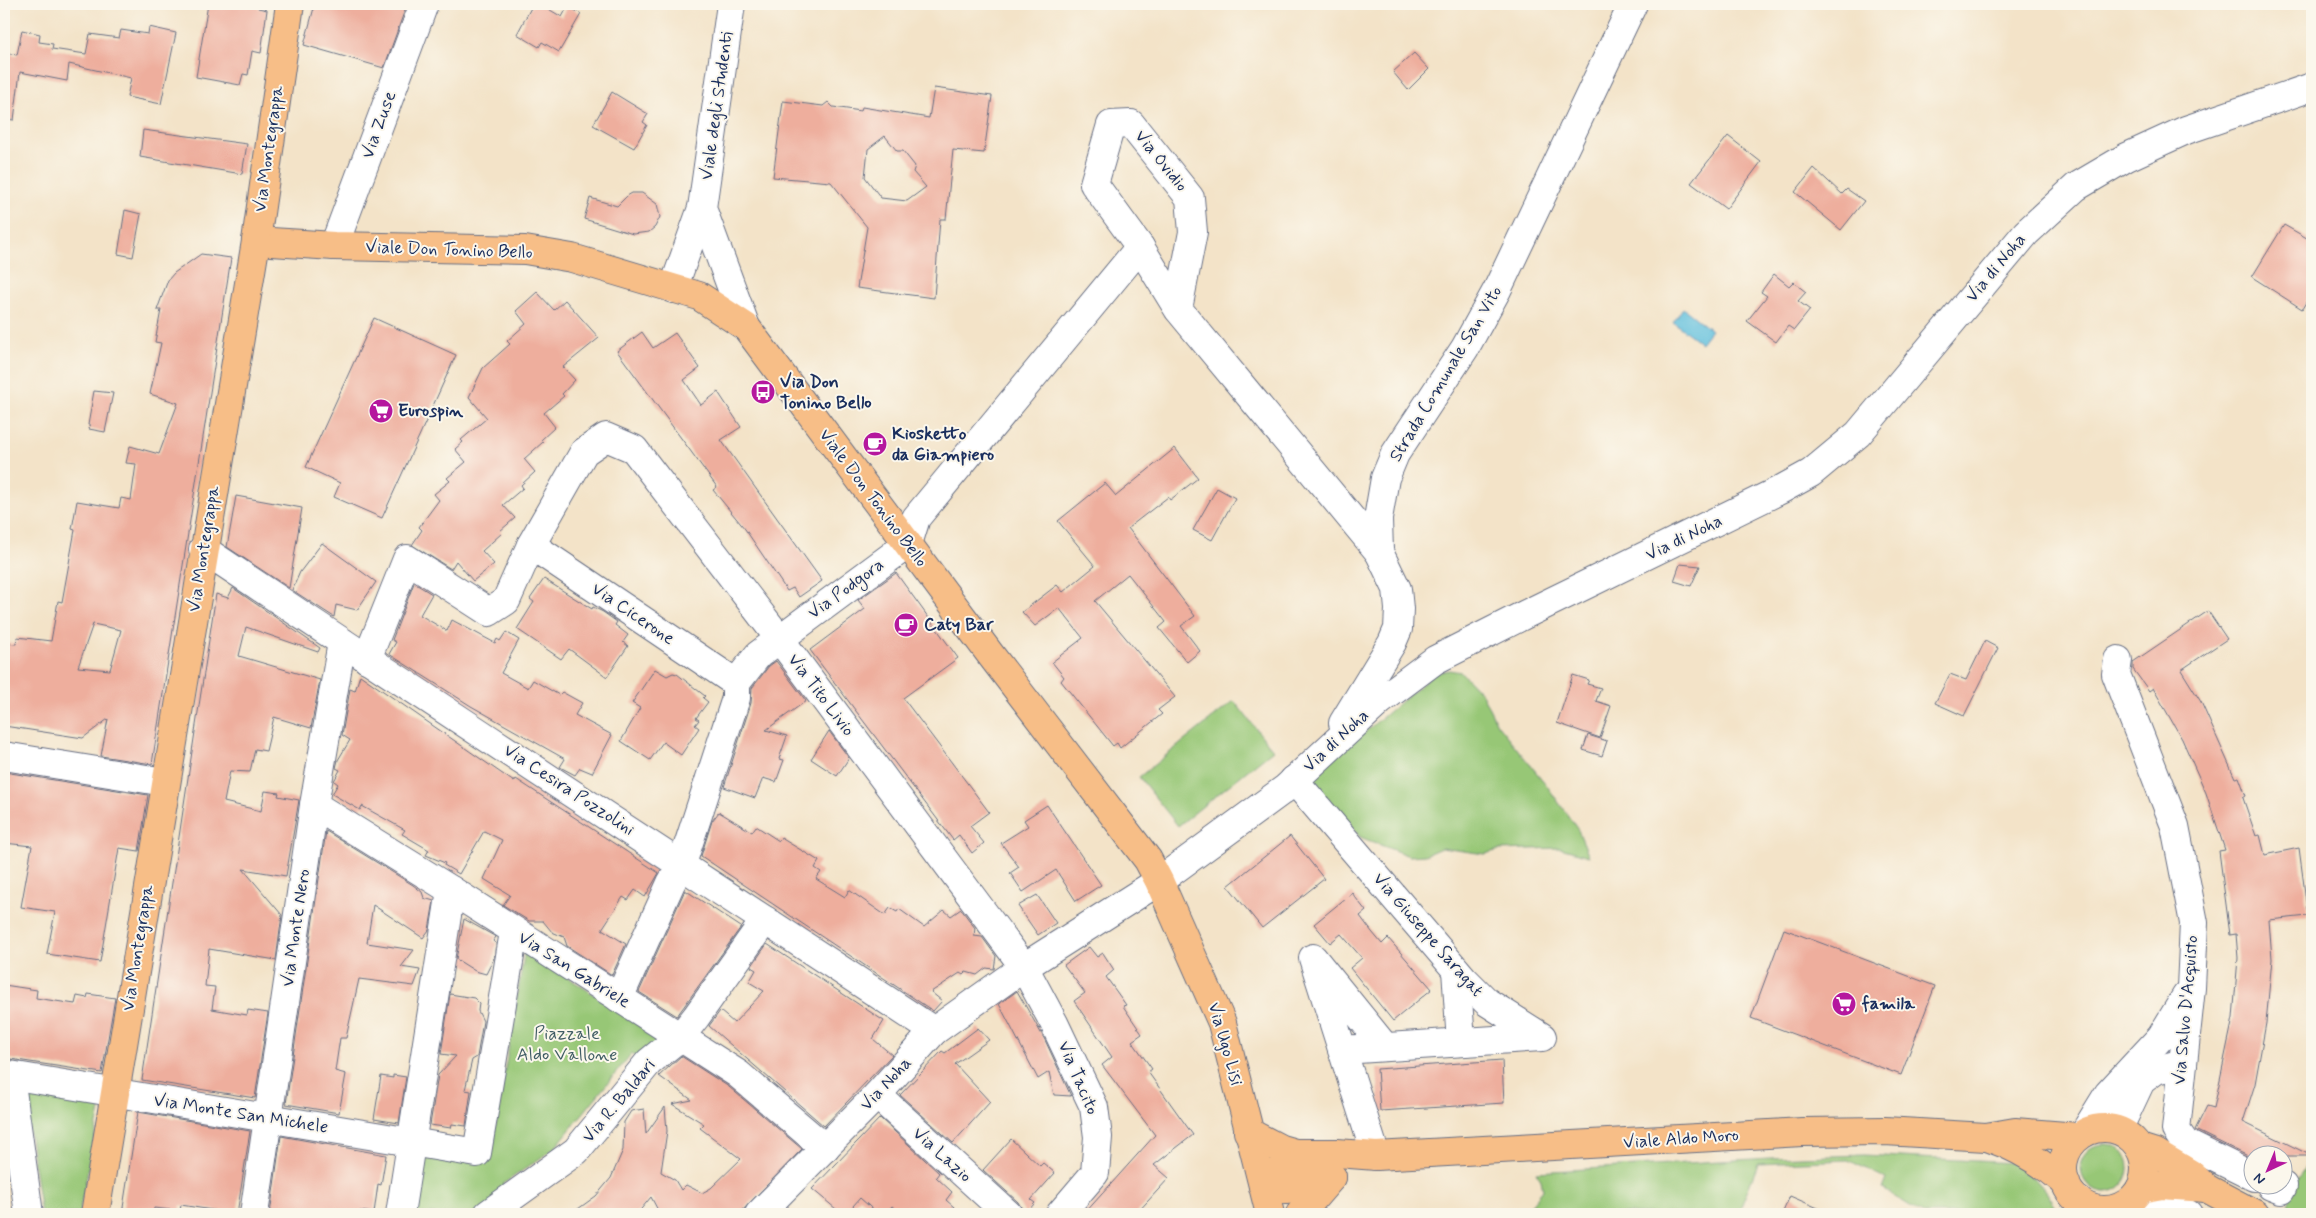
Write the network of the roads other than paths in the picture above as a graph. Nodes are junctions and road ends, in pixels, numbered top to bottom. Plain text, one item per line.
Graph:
1 (290, 4) edge
2 (424, 4) edge
3 (731, 4) edge
4 (1633, 4) edge
5 (2312, 87) edge
6 (702, 208) junction
7 (256, 241) junction
8 (334, 246) junction
9 (1140, 247) junction
10 (673, 289) junction
11 (1178, 309) junction
12 (746, 327) junction
13 (908, 544) junction
14 (530, 545) junction
15 (204, 549) junction
16 (1379, 552) junction
17 (779, 638) junction
18 (342, 642) junction
19 (367, 659) junction
20 (2118, 660) dead end
21 (736, 683) junction
22 (1327, 748) junction
23 (4, 756) edge
24 (1294, 780) junction
25 (166, 782) junction
26 (314, 806) junction
27 (682, 864) junction
28 (1160, 881) junction
29 (451, 890) junction
30 (766, 920) junction
31 (514, 932) junction
32 (1024, 967) junction
33 (1456, 970) junction
34 (2191, 988) junction
35 (619, 998) junction
36 (934, 1032) junction
37 (680, 1037) junction
38 (1461, 1042) junction
39 (1385, 1047) junction
40 (1342, 1050) junction
41 (2183, 1063) junction
42 (7, 1075) edge
43 (115, 1094) junction
44 (877, 1095) junction
45 (268, 1118) junction
46 (2118, 1130) junction
47 (1248, 1132) junction
48 (2081, 1135) junction
49 (1986, 1137) junction
50 (412, 1142) junction
51 (825, 1148) junction
52 (2140, 1148) junction
53 (1376, 1156) junction
54 (1335, 1165) junction
55 (2244, 1172) edge
56 (1263, 1186) junction
57 (2206, 1188) junction
58 (2075, 1199) edge
59 (2130, 1201) edge
60 (29, 1214) edge
61 (95, 1214) edge
62 (254, 1214) edge
63 (400, 1214) edge
64 (488, 1214) edge
65 (759, 1214) edge
66 (1008, 1214) edge
67 (1060, 1214) edge
68 (1270, 1214) edge
69 (1300, 1214) edge
70 (2155, 1214) edge
71 (2188, 1214) edge
72 (2255, 1214) edge

1 - 7 main road, Via Montegrappa
2 - 8 street, Via Zuse
3 - 6 street, Viale degli Studenti
4 - 16 street, Strada Comunale San Vito
5 - 22 street, Via di Noha
6 - 10 street, Viale degli Studenti
6 - 12 street
7 - 8 main road, Viale Don Tonino Bello
7 - 15 main road, Via Montegrappa
8 - 10 main road, Viale Don Tonino Bello
9 - 11 street, Via Ovidio
9 - 11 street, Via Ovidio
9 - 13 street
10 - 12 main road, Viale Don Tonino Bello
11 - 16 street, Via Ovidio
12 - 13 main road, Viale Don Tonino Bello
13 - 17 street, Via Podgora
13 - 28 main road, Viale Don Tonino Bello
14 - 17 street, Via Tito Livio
14 - 19 street
14 - 21 street, Via Cicerone
15 - 18 street, Via Cesira Pozzolini
15 - 25 main road, Via Montegrappa
16 - 22 street, Strada Comunale San Vito
17 - 21 street, Via Podgora
17 - 32 street, Via Tito Livio
18 - 19 street, Via Cesira Pozzolini
18 - 26 street, Via Monte Nero
19 - 27 street, Via Cesira Pozzolini
20 - 34 street, Via Salvo D'Acquisto
21 - 27 street
22 - 24 street, Via di Noha
23 - 25 street
24 - 28 street, Via di Noha
24 - 33 street, Via Giuseppe Saragat
25 - 43 main road, Via Montegrappa
26 - 29 street, Via San Gabriele
26 - 45 street, Via Monte Nero
27 - 30 street, Via Cesira Pozzolini
27 - 35 street
28 - 32 street, Via di Noha
28 - 47 main road, Via Ugo Lisi
29 - 31 street, Via San Gabriele
29 - 50 street
30 - 36 street, Via Cesira Pozzolini
30 - 37 street, Via R. Baldari
31 - 35 street, Via San Gabriele
31 - 50 street, Via Monte San Michele
32 - 36 street, Via Noha
32 - 67 street, Via Tacito
33 - 38 street
33 - 38 street, Via Giuseppe Saragat
34 - 41 street, Via Salvo D'Acquisto
34 - 48 street
35 - 37 street, Via San Gabriele
36 - 44 street, Via Noha
37 - 51 street, Via San Gabriele
37 - 64 street, Via R. Baldari
38 - 39 street, Via Giuseppe Saragat
39 - 40 street, Via Giuseppe Saragat
39 - 40 street
40 - 53 street
41 - 46 street
41 - 55 street, Via Salvo D'Acquisto
42 - 43 street, Via Monte San Michele
42 - 60 street
43 - 45 street, Via Monte San Michele
43 - 61 main road, Via Montegrappa
44 - 51 street, Via Noha
44 - 66 street, Via Lazio
45 - 50 street, Via Monte San Michele
45 - 62 street, Via Monte Nero
46 - 48 main road, Viale Aldo Moro
46 - 52 main road, Viale Aldo Moro
47 - 54 main road, Viale Aldo Moro
47 - 56 main road, Via Ugo Lisi
48 - 49 main road, Viale Aldo Moro
48 - 58 main road
49 - 53 main road, Viale Aldo Moro
49 - 58 main road, Viale Aldo Moro
50 - 63 street
51 - 65 street, Via Noha
52 - 57 main road, Viale Aldo Moro
52 - 59 main road
53 - 54 main road, Viale Aldo Moro
54 - 56 main road, Viale Aldo Moro
54 - 69 main road
56 - 68 main road, Via Ugo Lisi
57 - 59 main road, Viale Aldo Moro
57 - 72 main road, Viale Aldo Moro
58 - 59 main road, Viale Aldo Moro
70 - 71 street

